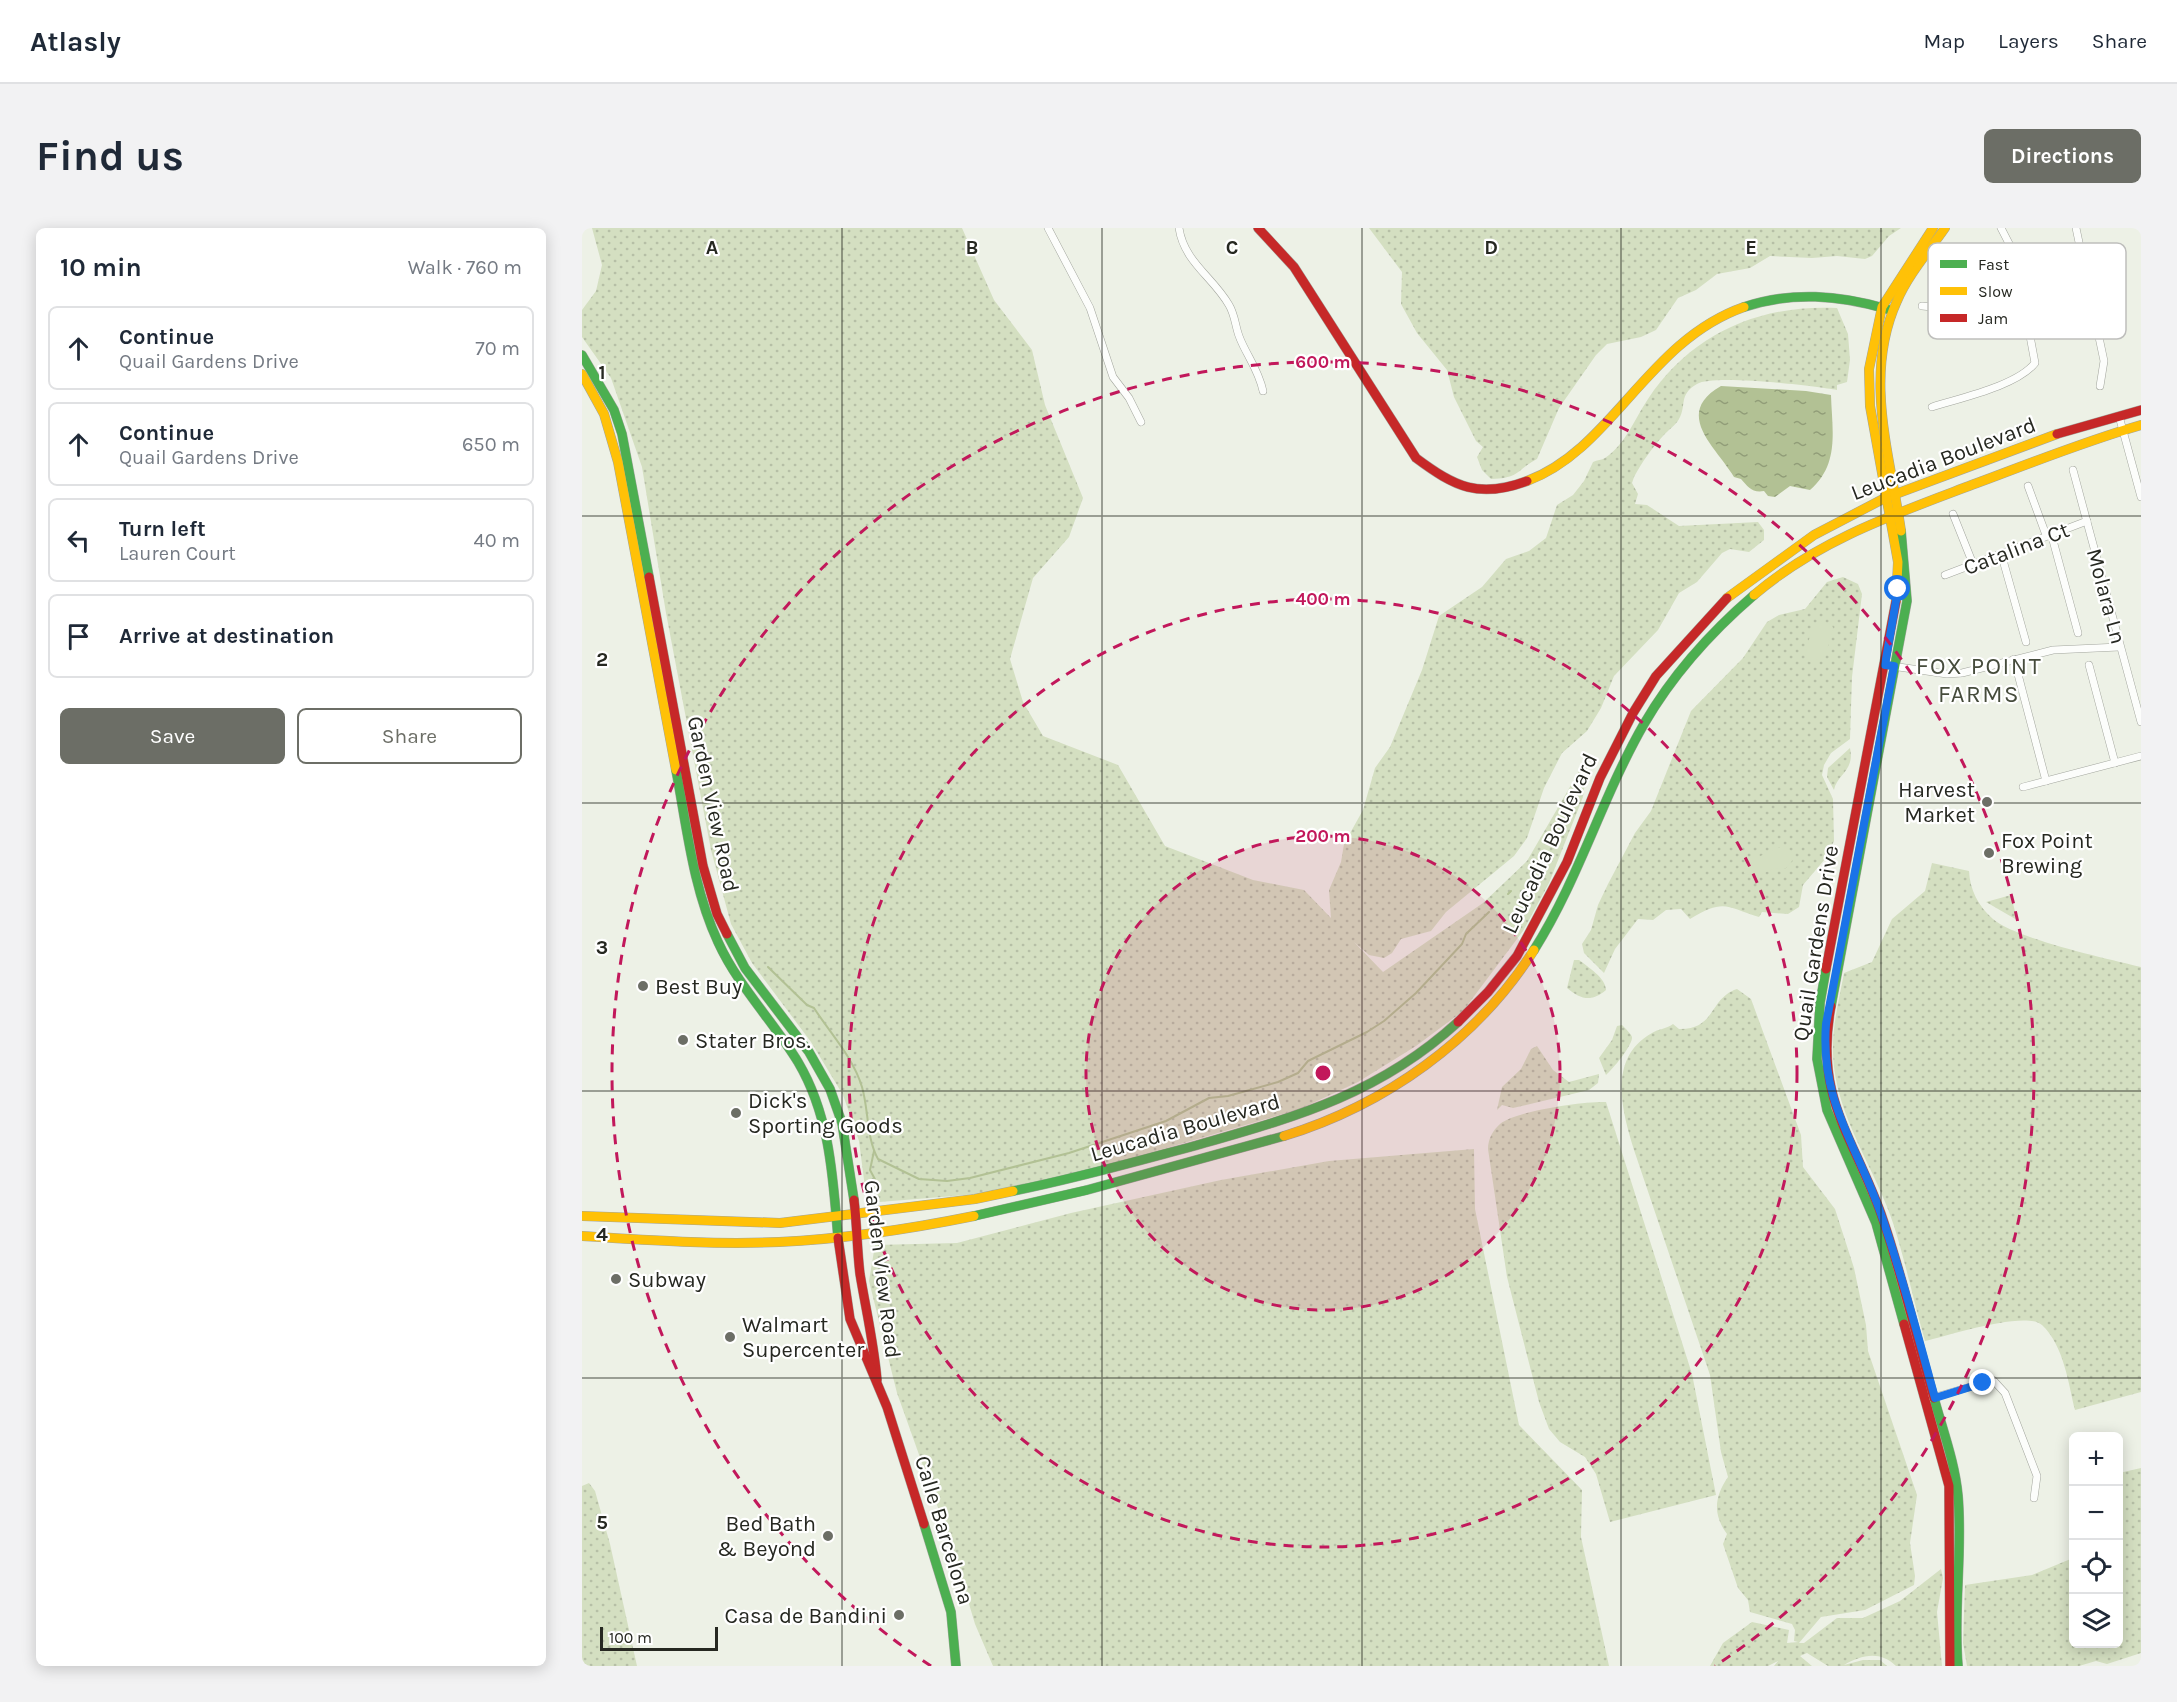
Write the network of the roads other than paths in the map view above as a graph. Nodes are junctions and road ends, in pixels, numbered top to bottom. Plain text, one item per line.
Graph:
1 (1048, 228) edge
2 (1179, 228) edge
3 (1258, 228) edge
4 (1934, 228) edge
5 (1945, 228) edge
6 (2001, 228) edge
7 (2076, 228) edge
8 (1935, 243) edge
9 (2009, 243) edge
10 (2079, 243) edge
11 (1928, 254) edge
12 (1922, 306) dead end
13 (1882, 307) junction
14 (1928, 307) edge
15 (1892, 310) junction
16 (2030, 339) edge
17 (2099, 339) edge
18 (582, 356) edge
19 (582, 374) edge
20 (2100, 386) dead end
21 (1263, 391) dead end
22 (1932, 407) dead end
23 (2141, 410) edge
24 (2119, 416) junction
25 (1141, 423) dead end
26 (2141, 425) edge
27 (2123, 430) junction
28 (2073, 470) dead end
29 (2028, 486) dead end
30 (1896, 495) junction
31 (2141, 497) edge
32 (1885, 498) junction
33 (1899, 513) junction
34 (1953, 514) dead end
35 (1889, 517) junction
36 (2087, 521) junction
37 (2049, 534) junction
38 (2001, 553) junction
39 (1973, 564) junction
40 (1945, 575) dead end
41 (2078, 633) dead end
42 (2026, 642) dead end
43 (2119, 647) junction
44 (2014, 659) junction
45 (2089, 665) dead end
46 (1890, 666) junction
47 (2141, 722) edge
48 (2141, 756) edge
49 (2115, 763) junction
50 (2046, 781) junction
51 (2023, 787) dead end
52 (856, 1215) junction
53 (582, 1216) edge
54 (838, 1217) junction
55 (859, 1235) junction
56 (582, 1236) edge
57 (839, 1237) junction
58 (877, 1380) junction
59 (1930, 1399) junction
60 (887, 1407) joint
61 (2034, 1498) dead end
62 (956, 1666) edge
63 (1950, 1666) edge
64 (1958, 1666) edge

1 - 25 street
2 - 21 street
3 - 13 main road
4 - 13 main road, Quail Gardens Drive
5 - 8 main road, Quail Gardens Drive
6 - 9 street
7 - 10 street
11 - 15 main road, Quail Gardens Drive
12 - 14 street
13 - 15 main road
13 - 32 main road, Quail Gardens Drive
15 - 30 main road, Quail Gardens Drive
16 - 22 street
17 - 20 street
18 - 52 main road, Garden View Road
19 - 54 main road, Garden View Road
23 - 24 main road, Leucadia Boulevard
24 - 27 street
24 - 30 main road, Leucadia Boulevard
26 - 27 main road, Leucadia Boulevard
27 - 31 street
27 - 33 main road, Leucadia Boulevard
28 - 36 street, Molara Ln
29 - 37 street
30 - 32 main road, Leucadia Boulevard
30 - 33 main road, Quail Gardens Drive
32 - 35 main road, Quail Gardens Drive
32 - 52 main road, Leucadia Boulevard
33 - 35 main road, Leucadia Boulevard
33 - 46 main road, Quail Gardens Drive
34 - 39 street
35 - 46 main road, Quail Gardens Drive
35 - 55 main road, Leucadia Boulevard
36 - 37 street, Catalina Ct
36 - 43 street, Molara Ln
37 - 38 street, Catalina Ct
37 - 41 street
38 - 39 street, Catalina Ct
38 - 42 street
39 - 40 street, Catalina Ct
43 - 44 street
43 - 47 street, Molara Ln
44 - 46 street
44 - 50 street
45 - 49 street
46 - 59 main road, Quail Gardens Drive
48 - 49 street
49 - 50 street
50 - 51 street
52 - 54 main road, Leucadia Boulevard
52 - 55 main road, Garden View Road
53 - 54 main road, Leucadia Boulevard
54 - 57 main road, Garden View Road
55 - 57 main road, Leucadia Boulevard
55 - 58 main road, Garden View Road
56 - 57 main road, Leucadia Boulevard
57 - 58 main road, Garden View Road
58 - 60 main road, Garden View Road
59 - 61 street
59 - 63 main road, Quail Gardens Drive
59 - 64 main road, Quail Gardens Drive
60 - 62 main road, Calle Barcelona

